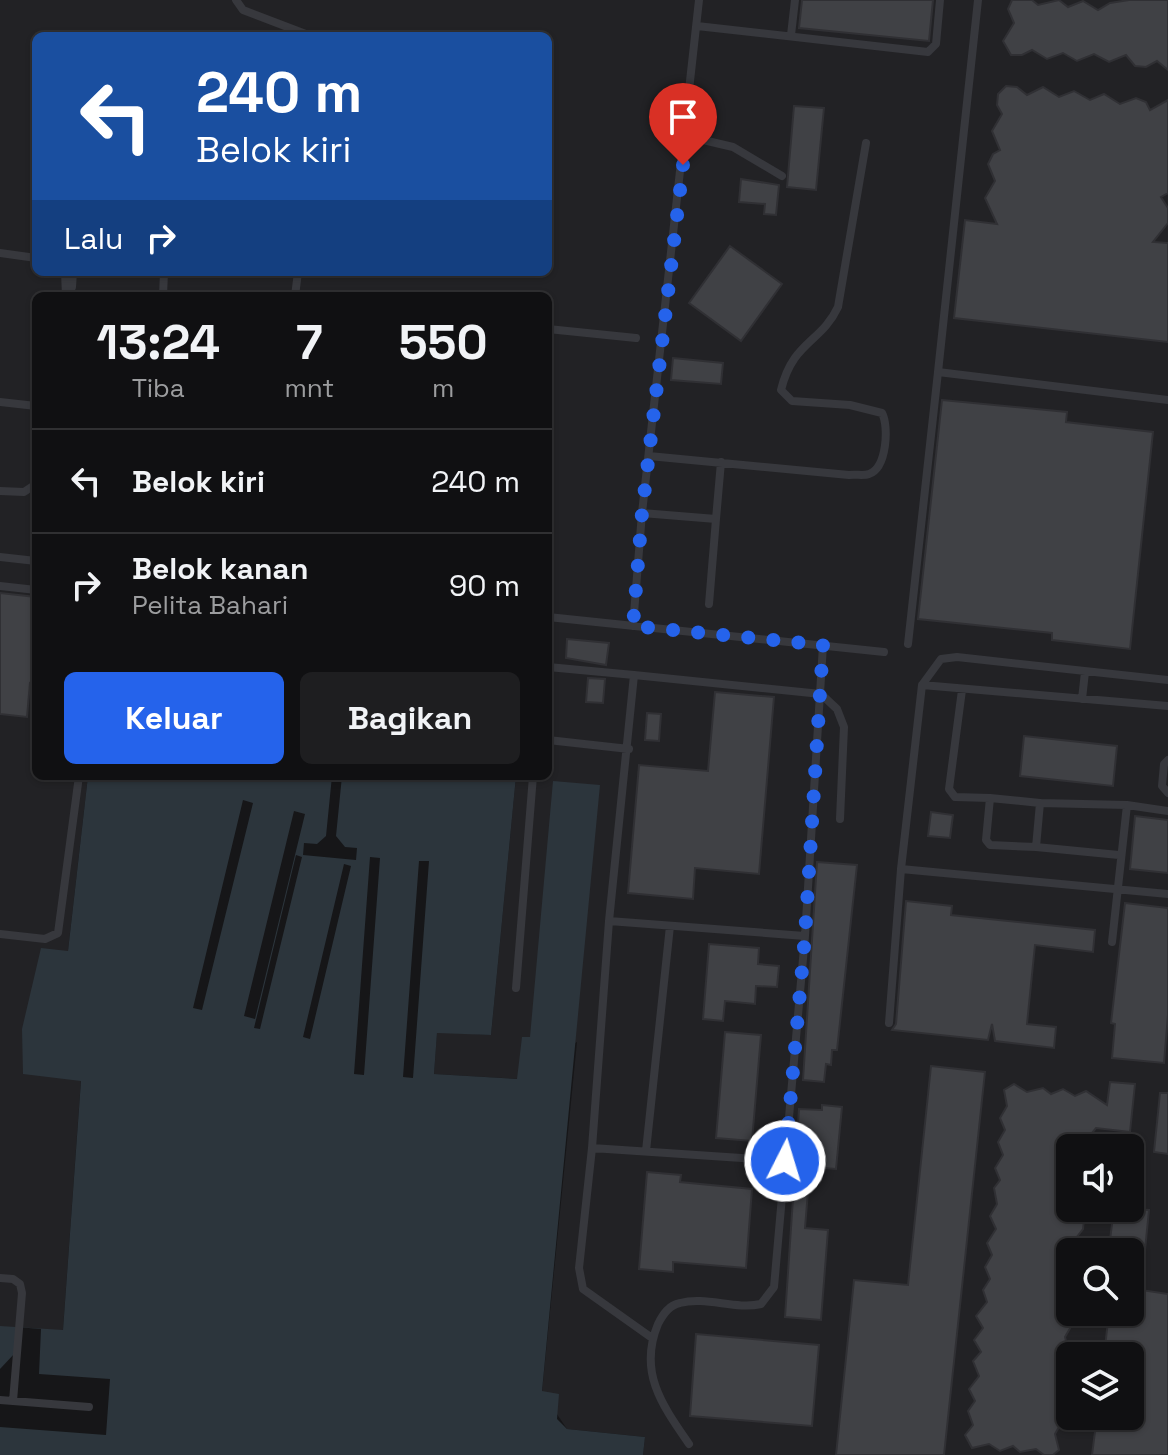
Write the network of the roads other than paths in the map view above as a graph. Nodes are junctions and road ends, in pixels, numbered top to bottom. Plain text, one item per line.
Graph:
1 (236, 0) edge
2 (699, 0) edge
3 (795, 0) edge
4 (940, 0) edge
5 (978, 0) edge
6 (697, 26) junction
7 (301, 32) edge
8 (791, 35) junction
9 (686, 136) junction
10 (866, 143) dead end
11 (782, 176) dead end
12 (0, 253) edge
13 (32, 257) edge
14 (552, 329) edge
15 (636, 338) dead end
16 (938, 372) junction
17 (1168, 400) edge
18 (0, 402) edge
19 (32, 406) edge
20 (649, 456) junction
21 (721, 462) junction
22 (32, 487) edge
23 (0, 491) edge
24 (642, 513) junction
25 (716, 519) junction
26 (0, 557) edge
27 (32, 561) edge
28 (0, 586) edge
29 (32, 590) edge
30 (709, 604) dead end
31 (552, 617) edge
32 (633, 626) junction
33 (908, 644) dead end
34 (823, 645) junction
35 (884, 652) dead end
36 (552, 667) edge
37 (1085, 672) junction
38 (634, 675) junction
39 (1168, 680) edge
40 (922, 685) junction
41 (962, 690) junction
42 (821, 694) junction
43 (1082, 699) junction
44 (1168, 706) edge
45 (552, 740) edge
46 (629, 749) junction
47 (1168, 760) edge
48 (78, 780) edge
49 (533, 780) edge
50 (1168, 793) edge
51 (990, 798) junction
52 (1040, 803) junction
53 (1127, 805) junction
54 (1168, 811) edge
55 (840, 819) dead end
56 (1036, 847) junction
57 (1119, 855) junction
58 (901, 869) junction
59 (1117, 888) junction
60 (1168, 894) edge
61 (609, 921) junction
62 (670, 926) junction
63 (0, 934) edge
64 (805, 936) junction
65 (1112, 942) dead end
66 (516, 988) dead end
67 (889, 1023) dead end
68 (592, 1148) junction
69 (646, 1151) junction
70 (785, 1161) junction
71 (0, 1278) edge
72 (652, 1338) junction
73 (0, 1400) edge
74 (13, 1401) junction
75 (89, 1407) dead end
76 (689, 1444) dead end

1 - 7 lane
2 - 6 lane
3 - 8 lane
4 - 8 lane
5 - 16 lane
6 - 8 lane
6 - 9 lane
9 - 11 lane
9 - 20 lane
10 - 21 lane
12 - 13 lane
14 - 15 lane
16 - 17 lane
16 - 33 lane
18 - 19 lane
20 - 21 lane
20 - 24 lane
21 - 25 lane
22 - 23 lane
24 - 25 lane
24 - 32 lane
25 - 30 lane
26 - 27 lane
28 - 29 lane
31 - 32 lane
32 - 34 lane
34 - 35 lane
34 - 42 lane
36 - 38 lane
37 - 39 lane
37 - 40 lane
37 - 43 lane
38 - 42 lane
38 - 46 lane
40 - 41 lane
40 - 58 lane
41 - 43 lane
41 - 51 lane
42 - 55 lane
42 - 64 lane
43 - 44 lane
45 - 46 lane
46 - 61 lane
47 - 50 lane
48 - 63 lane
49 - 66 lane
51 - 52 lane
51 - 56 lane
52 - 53 lane
52 - 56 lane
53 - 54 lane
53 - 57 lane
56 - 57 lane
57 - 59 lane
58 - 59 lane
58 - 67 lane
59 - 60 lane
59 - 65 lane
61 - 62 lane
61 - 68 lane
62 - 64 lane
62 - 69 lane
64 - 70 lane
68 - 69 lane
68 - 72 lane
69 - 70 lane
70 - 72 lane
71 - 74 lane
72 - 76 lane
73 - 74 lane
74 - 75 lane

